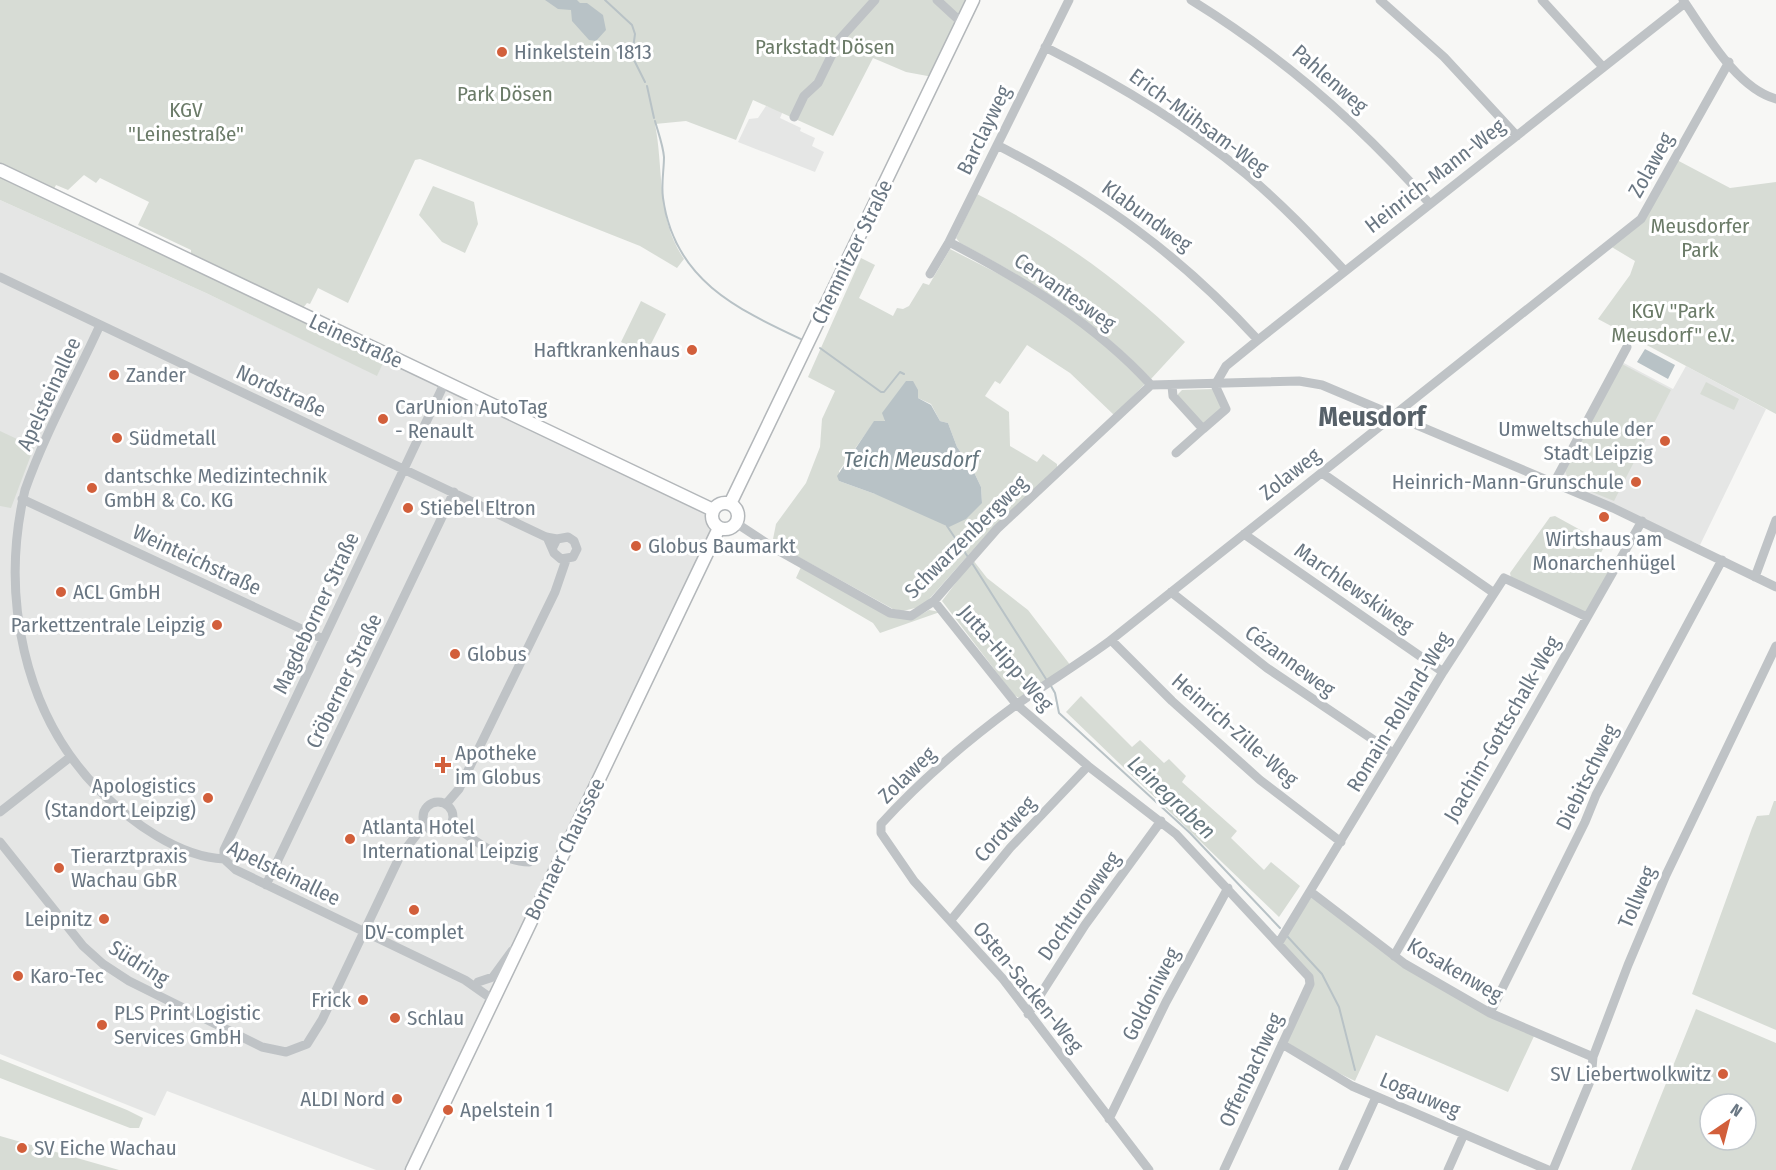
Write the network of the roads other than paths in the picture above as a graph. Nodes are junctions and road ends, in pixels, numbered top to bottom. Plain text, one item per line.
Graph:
1 (875, 0) edge
2 (937, 0) edge
3 (973, 0) edge
4 (1069, 0) edge
5 (1191, 0) edge
6 (1380, 0) edge
7 (1542, 0) edge
8 (1684, 2) edge
9 (962, 23) junction
10 (1045, 47) junction
11 (1729, 62) junction
12 (1603, 67) junction
13 (1776, 99) edge
14 (794, 117) dead end
15 (1517, 136) junction
16 (996, 145) junction
17 (0, 170) edge
18 (1430, 204) junction
19 (949, 242) junction
20 (1344, 270) junction
21 (930, 274) dead end
22 (0, 278) edge
23 (100, 325) junction
24 (1258, 340) junction
25 (1627, 347) dead end
26 (445, 382) junction
27 (1151, 385) junction
28 (1215, 385) junction
29 (1172, 386) junction
30 (1395, 415) junction
31 (1203, 429) junction
32 (1176, 453) dead end
33 (404, 469) junction
34 (1322, 473) junction
35 (1554, 483) junction
36 (454, 492) junction
37 (22, 499) junction
38 (730, 504) junction
39 (713, 510) junction
40 (1776, 520) edge
41 (1642, 521) junction
42 (736, 523) junction
43 (719, 528) junction
44 (1244, 534) junction
45 (555, 543) junction
46 (566, 560) junction
47 (1722, 560) junction
48 (1755, 577) junction
49 (1776, 587) edge
50 (1171, 592) junction
51 (1494, 592) junction
52 (934, 601) junction
53 (1587, 617) junction
54 (323, 639) junction
55 (1111, 640) junction
56 (1776, 646) edge
57 (1443, 672) junction
58 (1017, 705) junction
59 (1393, 753) junction
60 (69, 758) junction
61 (1088, 765) junction
62 (446, 804) junction
63 (0, 812) edge
64 (1161, 821) junction
65 (452, 824) junction
66 (427, 827) junction
67 (880, 827) joint
68 (0, 842) edge
69 (1341, 842) junction
70 (224, 859) junction
71 (529, 862) dead end
72 (266, 885) junction
73 (1228, 888) junction
74 (1311, 892) junction
75 (951, 920) junction
76 (364, 931) junction
77 (521, 940) junction
78 (1278, 944) junction
79 (1394, 956) junction
80 (465, 980) junction
81 (478, 982) junction
82 (1310, 984) joint
83 (494, 995) junction
84 (1491, 1013) junction
85 (1028, 1014) junction
86 (1282, 1044) junction
87 (1593, 1057) junction
88 (1376, 1097) junction
89 (1109, 1119) junction
90 (1464, 1134) junction
91 (412, 1170) edge
92 (1149, 1170) edge
93 (1224, 1170) edge
94 (1343, 1170) edge
95 (1448, 1170) edge
96 (1548, 1170) edge
97 (1553, 1170) edge

1 - 14 street
2 - 9 street
3 - 9 main road, Chemnitzer Straße
4 - 10 street, Barclayweg
5 - 18 street, Pahlenweg
6 - 15 street
7 - 12 street
8 - 11 street
8 - 12 street, Heinrich-Mann-Weg
9 - 38 main road, Chemnitzer Straße
10 - 16 street, Barclayweg
10 - 20 street, Erich-Mühsam-Weg
11 - 13 street
11 - 30 street, Zolaweg
12 - 15 street, Heinrich-Mann-Weg
15 - 18 street, Heinrich-Mann-Weg
16 - 19 street, Barclayweg
16 - 24 street, Klabundweg
17 - 26 main road, Leinestraße
18 - 20 street, Heinrich-Mann-Weg
19 - 21 street, Barclayweg
19 - 27 street, Cervantesweg
20 - 24 street, Heinrich-Mann-Weg
22 - 23 street, Nordstraße
23 - 33 street, Nordstraße
23 - 37 street, Apelsteinallee
24 - 28 street, Heinrich-Mann-Weg
25 - 35 street
26 - 33 street, Magdeborner Straße
26 - 39 main road, Leinestraße
27 - 29 street
27 - 52 street, Schwarzenbergweg
28 - 29 street
28 - 30 street
28 - 31 street
29 - 31 street
30 - 34 street, Zolaweg
30 - 35 street
31 - 32 street
33 - 36 street, Nordstraße
33 - 54 street, Magdeborner Straße
34 - 44 street, Zolaweg
34 - 51 street
35 - 41 street
36 - 45 street, Nordstraße
36 - 72 street, Cröberner Straße
37 - 54 street, Weinteichstraße
37 - 60 street, Apelsteinallee
38 - 39 main road
38 - 42 main road
39 - 43 main road
40 - 48 street
41 - 47 street
41 - 53 street, Joachim-Gottschalk-Weg
42 - 43 main road
42 - 52 street, Schwarzenbergweg
43 - 77 main road, Bornaer Chaussee
44 - 50 street, Zolaweg
44 - 57 street, Marchlewskiweg
45 - 46 street, Nordstraße
45 - 46 street, Nordstraße
46 - 62 street, Nordstraße
47 - 48 street
47 - 84 street, Diebitschweg
48 - 49 street
50 - 55 street, Zolaweg
50 - 59 street, Cézanneweg
51 - 53 street
51 - 57 street, Romain-Rolland-Weg
52 - 58 street, Jutta-Hipp-Weg
53 - 79 street, Joachim-Gottschalk-Weg
54 - 70 street, Magdeborner Straße
55 - 58 street, Zolaweg
55 - 69 street, Heinrich-Zille-Weg
56 - 87 street, Tollweg
57 - 59 street, Romain-Rolland-Weg
58 - 61 street, Jutta-Hipp-Weg
58 - 67 street, Zolaweg
59 - 69 street, Romain-Rolland-Weg
60 - 63 street
60 - 70 street, Apelsteinallee
61 - 64 street, Jutta-Hipp-Weg
61 - 75 street, Corotweg
62 - 65 street
62 - 66 street, Nordstraße
64 - 73 street, Jutta-Hipp-Weg
64 - 85 street, Dochturowweg
65 - 66 street
65 - 71 street
66 - 76 street, Südring
67 - 75 street, Osten-Sacken-Weg
68 - 76 street, Südring
69 - 74 street, Romain-Rolland-Weg
70 - 72 street, Apelsteinallee
72 - 76 street, Apelsteinallee
73 - 78 street, Jutta-Hipp-Weg
73 - 89 street, Goldoniweg
74 - 78 street, Romain-Rolland-Weg
74 - 79 street, Kosakenweg
75 - 85 street, Osten-Sacken-Weg
76 - 80 street, Apelsteinallee
77 - 81 street
77 - 83 main road, Bornaer Chaussee
78 - 82 street, Jutta-Hipp-Weg
79 - 84 street, Kosakenweg
80 - 81 street, Apelsteinallee
80 - 83 street, Apelsteinallee
81 - 83 street, Apelsteinallee
82 - 86 street, Offenbachweg
83 - 91 main road, Bornaer Chaussee
84 - 87 street, Kosakenweg
85 - 89 street, Osten-Sacken-Weg
86 - 88 street, Logauweg
86 - 93 street, Offenbachweg
87 - 97 street, Tollweg
88 - 90 street, Logauweg
88 - 94 street
89 - 92 street, Osten-Sacken-Weg
90 - 95 street
90 - 96 street, Logauweg

